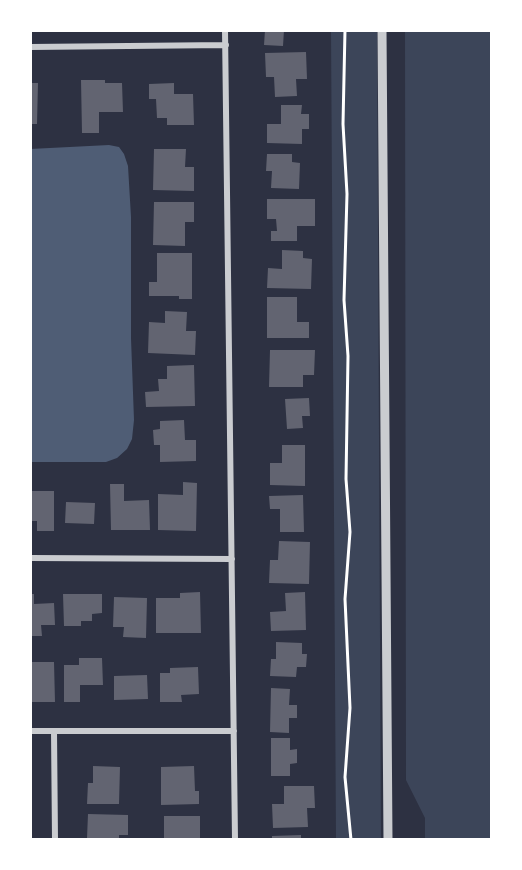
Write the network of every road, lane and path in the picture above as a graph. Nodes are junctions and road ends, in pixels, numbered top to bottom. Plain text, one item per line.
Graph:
1 (225, 30) edge
2 (345, 30) edge
3 (382, 30) edge
4 (226, 45) junction
5 (30, 47) edge
6 (30, 558) edge
7 (232, 559) junction
8 (30, 731) edge
9 (54, 731) junction
10 (234, 731) junction
11 (55, 840) edge
12 (235, 840) edge
13 (351, 840) edge
14 (388, 840) edge

1 - 4 street
2 - 13 path
3 - 14 street
4 - 5 street
4 - 7 street
6 - 7 street
7 - 10 street
8 - 9 street
9 - 10 street
9 - 11 street
10 - 12 street

